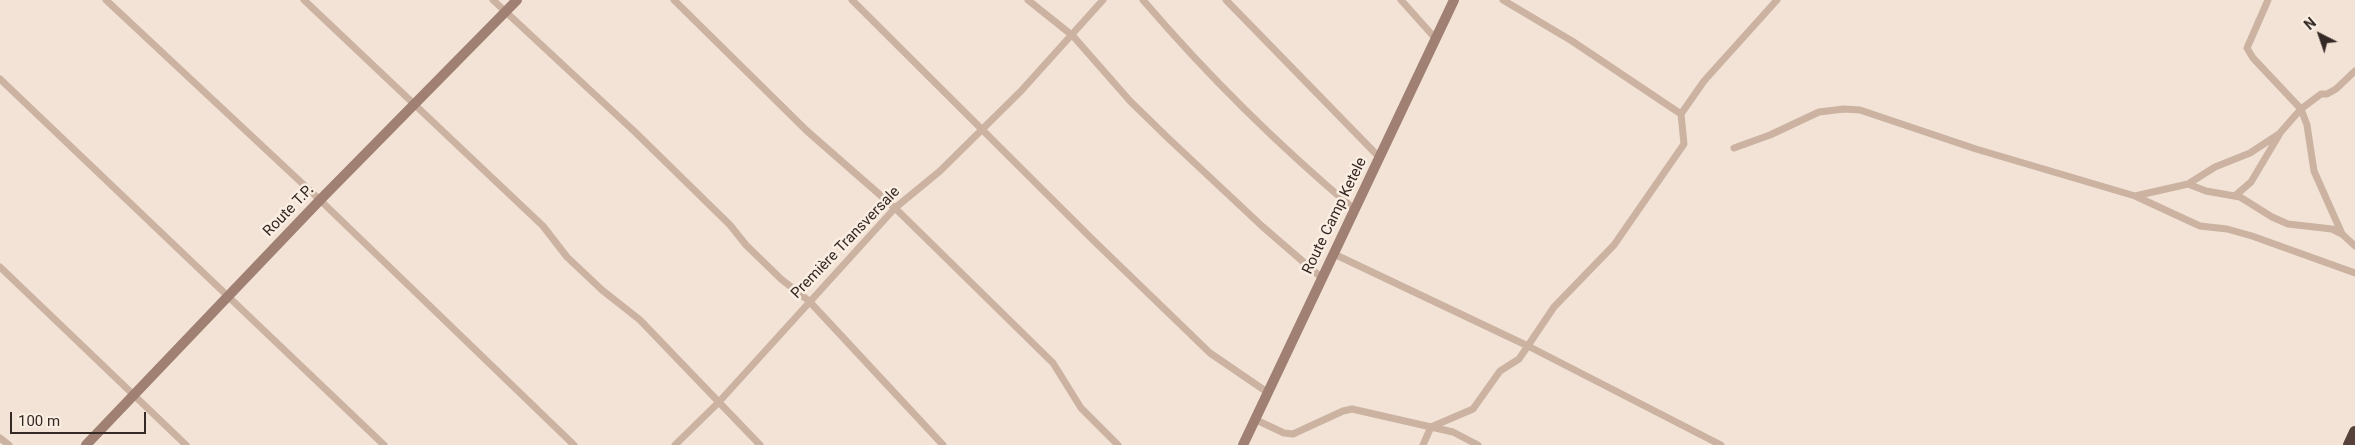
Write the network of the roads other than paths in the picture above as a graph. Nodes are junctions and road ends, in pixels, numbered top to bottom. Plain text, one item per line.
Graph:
1 (106, 0) edge
2 (304, 0) edge
3 (493, 0) edge
4 (517, 0) edge
5 (674, 0) edge
6 (852, 0) edge
7 (1028, 0) edge
8 (1103, 0) edge
9 (1142, 0) edge
10 (1226, 0) edge
11 (1401, 0) edge
12 (1454, 0) edge
13 (1503, 0) edge
14 (1777, 0) edge
15 (2268, 0) edge
16 (504, 11) junction
17 (1073, 36) junction
18 (1435, 38) junction
19 (2355, 70) edge
20 (0, 80) edge
21 (414, 105) junction
22 (2301, 109) junction
23 (1681, 114) junction
24 (981, 130) junction
25 (2279, 134) junction
26 (1734, 148) dead end
27 (1380, 158) junction
28 (2188, 184) junction
29 (2135, 196) junction
30 (2236, 196) junction
31 (320, 200) junction
32 (896, 208) junction
33 (1354, 209) junction
34 (2342, 234) junction
35 (2355, 246) edge
36 (1334, 254) junction
37 (0, 268) edge
38 (2355, 274) edge
39 (1322, 278) junction
40 (228, 297) junction
41 (808, 301) junction
42 (1528, 346) junction
43 (1267, 392) junction
44 (135, 396) junction
45 (718, 402) junction
46 (1254, 418) junction
47 (1431, 427) junction
48 (2355, 432) edge
49 (0, 438) edge
50 (9, 445) edge
51 (86, 445) edge
52 (186, 445) edge
53 (384, 445) edge
54 (574, 445) edge
55 (675, 445) edge
56 (760, 445) edge
57 (943, 445) edge
58 (1118, 445) edge
59 (1243, 445) edge
60 (1423, 445) edge
61 (1478, 445) edge
62 (1720, 445) edge
63 (2349, 445) edge

1 - 31 street
2 - 21 street
3 - 16 street
4 - 16 street, Route T.P.
5 - 32 street
6 - 24 street
7 - 17 street
8 - 17 street, Première Transversale
9 - 33 street
10 - 27 street
11 - 18 street
12 - 18 street, Route Camp Ketele
13 - 23 street
14 - 23 street
15 - 22 street
16 - 21 street, Route T.P.
16 - 41 street
17 - 24 street, Première Transversale
17 - 39 street
18 - 27 street, Route Camp Ketele
19 - 22 street
20 - 40 street
21 - 31 street, Route T.P.
21 - 45 street
22 - 25 street
22 - 34 street
23 - 42 street
24 - 32 street, Première Transversale
24 - 43 street
25 - 28 street
25 - 30 street
26 - 29 street
27 - 33 street, Route Camp Ketele
28 - 29 street
28 - 30 street
29 - 38 street
30 - 34 street
31 - 40 street, Route T.P.
31 - 54 street
32 - 41 street, Première Transversale
32 - 58 street
33 - 36 street, Route Camp Ketele
34 - 35 street
36 - 39 street, Route Camp Ketele
36 - 42 street
37 - 44 street
39 - 43 street, Route Camp Ketele
40 - 44 street, Route T.P.
40 - 53 street
41 - 45 street, Première Transversale
41 - 57 street
42 - 47 street
42 - 62 street
43 - 46 street, Route Camp Ketele
44 - 51 street, Route T.P.
44 - 52 street
45 - 55 street, Première Transversale
45 - 56 street
46 - 47 street
46 - 59 street, Route Camp Ketele
47 - 60 street
47 - 61 street
48 - 63 highway
49 - 50 street

